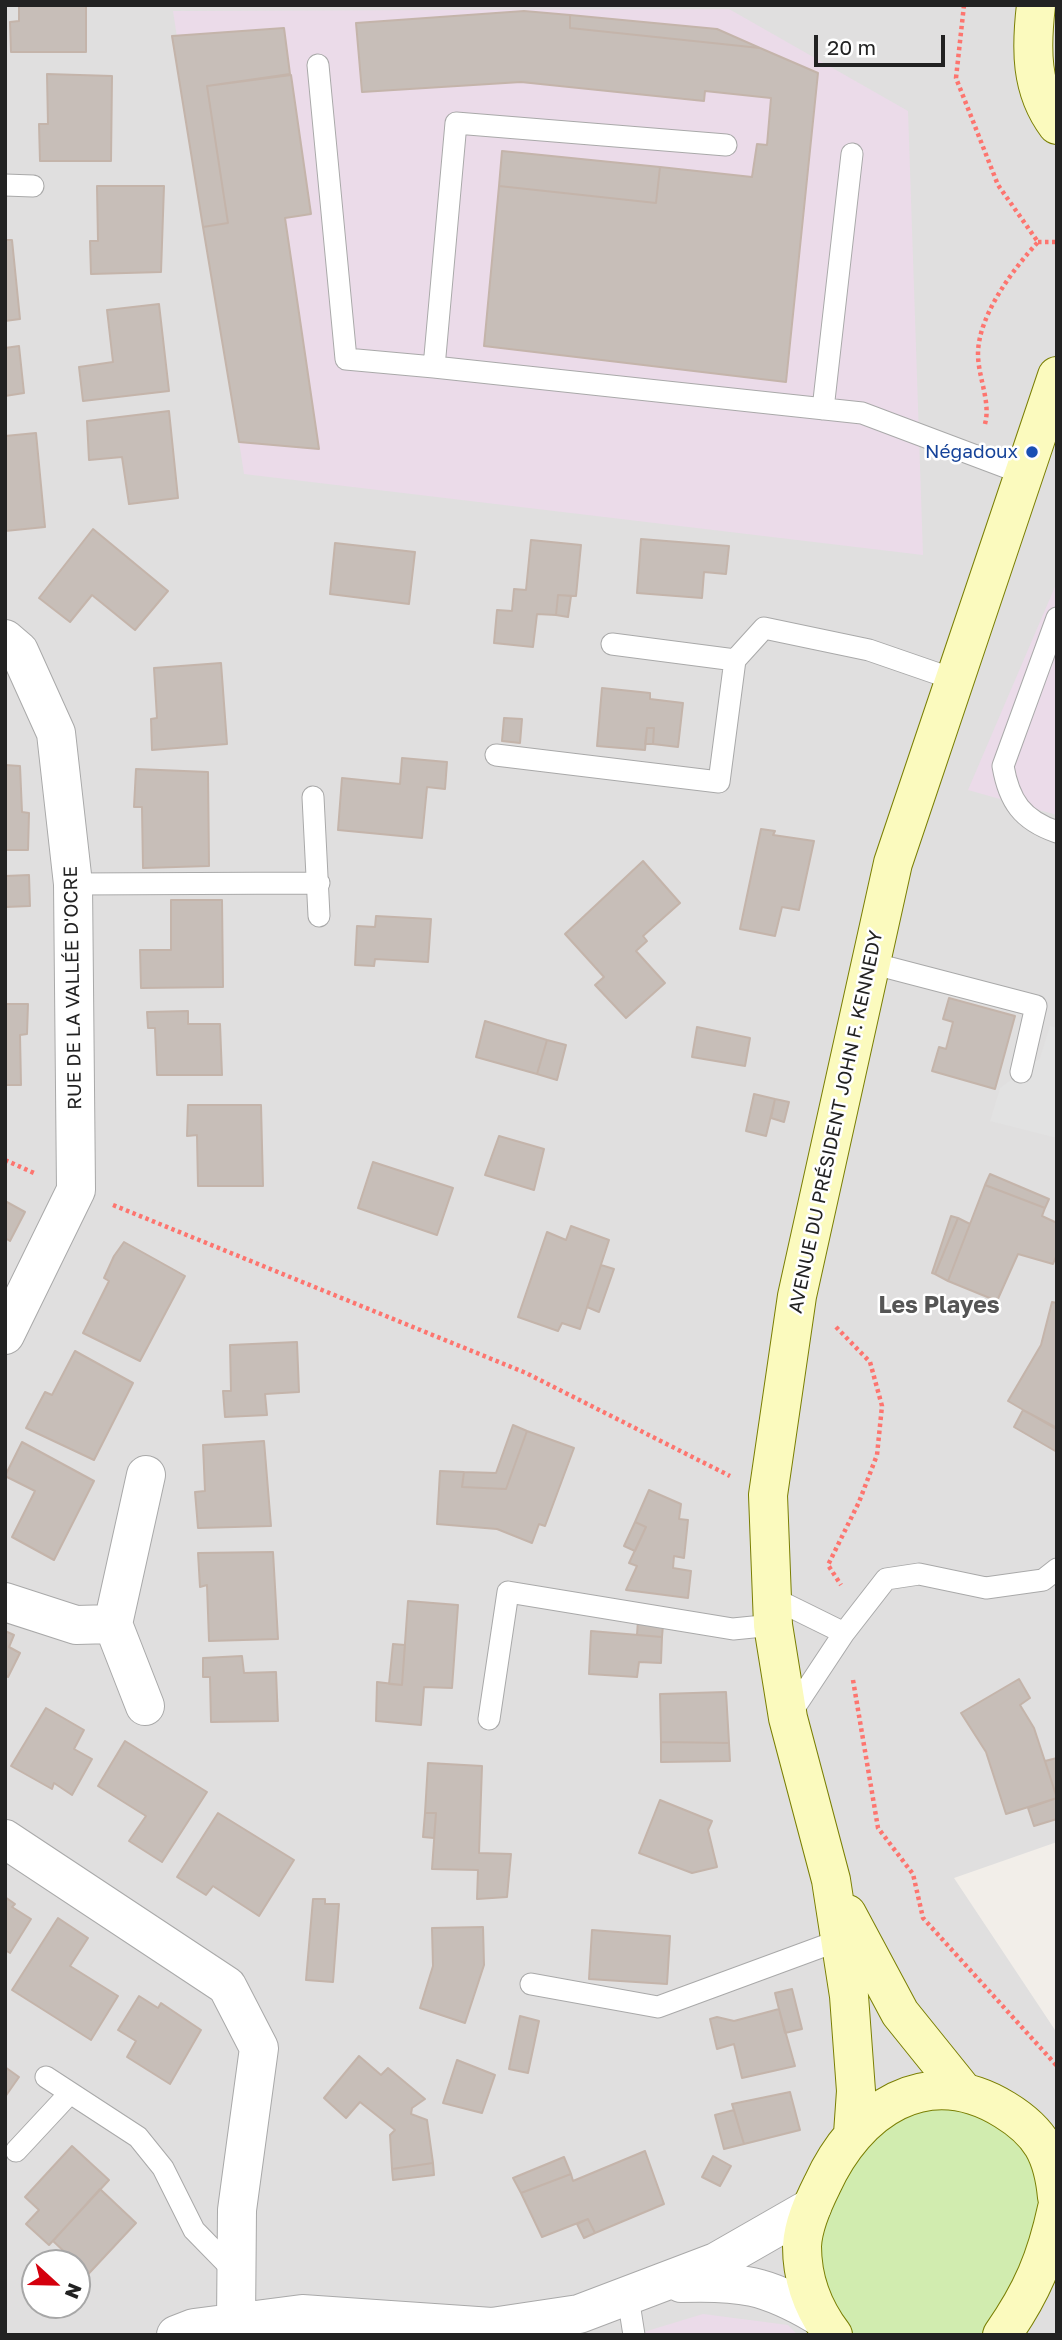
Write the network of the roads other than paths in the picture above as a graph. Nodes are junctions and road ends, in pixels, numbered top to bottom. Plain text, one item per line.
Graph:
1 (1036, 5) edge
2 (318, 65) dead end
3 (1057, 125) edge
4 (726, 145) dead end
5 (852, 155) dead end
6 (5, 185) edge
7 (33, 186) dead end
8 (434, 366) junction
9 (1056, 381) edge
10 (823, 409) junction
11 (1024, 474) junction
12 (1057, 618) edge
13 (5, 639) edge
14 (612, 644) dead end
15 (736, 660) junction
16 (953, 679) junction
17 (496, 755) dead end
18 (313, 797) dead end
19 (1057, 832) edge
20 (319, 883) junction
21 (73, 884) junction
22 (319, 916) dead end
23 (871, 963) junction
24 (1021, 1072) dead end
25 (5, 1335) edge
26 (146, 1475) dead end
27 (1057, 1569) edge
28 (5, 1602) edge
29 (772, 1611) junction
30 (113, 1624) junction
31 (844, 1633) junction
32 (145, 1706) dead end
33 (788, 1718) junction
34 (489, 1719) dead end
35 (5, 1839) edge
36 (831, 1880) junction
37 (840, 1940) junction
38 (531, 1984) dead end
39 (46, 2077) dead end
40 (962, 2090) junction
41 (70, 2093) junction
42 (853, 2134) junction
43 (1049, 2144) edge
44 (16, 2151) dead end
45 (1057, 2197) edge
46 (812, 2207) junction
47 (1055, 2228) edge
48 (236, 2273) junction
49 (665, 2284) junction
50 (628, 2297) junction
51 (825, 2325) edge
52 (237, 2328) edge
53 (176, 2335) edge
54 (634, 2335) edge
55 (1002, 2335) edge

1 - 3 main road
2 - 8 lane
4 - 8 lane
5 - 10 lane
6 - 7 lane
8 - 10 lane
9 - 11 main road, AVENUE DU PRÉSIDENT JOHN F. KENNEDY
10 - 11 lane
11 - 16 main road, AVENUE DU PRÉSIDENT JOHN F. KENNEDY
12 - 19 lane
13 - 21 street, RUE DE LA VALLÉE D'OCRE
14 - 15 lane
15 - 16 lane
15 - 17 lane
16 - 23 main road, AVENUE DU PRÉSIDENT JOHN F. KENNEDY
18 - 20 lane
20 - 21 lane
20 - 22 lane
21 - 25 street, RUE DE LA VALLÉE D'OCRE
23 - 24 lane
23 - 29 main road, AVENUE DU PRÉSIDENT JOHN F. KENNEDY
26 - 30 street
27 - 31 lane
28 - 30 street
29 - 31 lane
29 - 33 main road, AVENUE DU PRÉSIDENT JOHN F. KENNEDY
29 - 34 lane
30 - 32 street
31 - 33 lane
33 - 36 main road, AVENUE DU PRÉSIDENT JOHN F. KENNEDY
35 - 48 street
36 - 37 main road, AVENUE DU PRÉSIDENT JOHN F. KENNEDY
36 - 40 main road, AVENUE DU PRÉSIDENT JOHN F. KENNEDY
37 - 38 lane
37 - 42 main road, AVENUE DU PRÉSIDENT JOHN F. KENNEDY
39 - 41 lane
40 - 42 main road
40 - 43 main road
41 - 44 lane
41 - 48 lane
42 - 46 main road
43 - 45 main road
46 - 49 street
46 - 51 main road
47 - 55 main road
48 - 52 street
49 - 50 street
49 - 51 street
50 - 52 street
50 - 54 lane
52 - 53 street

